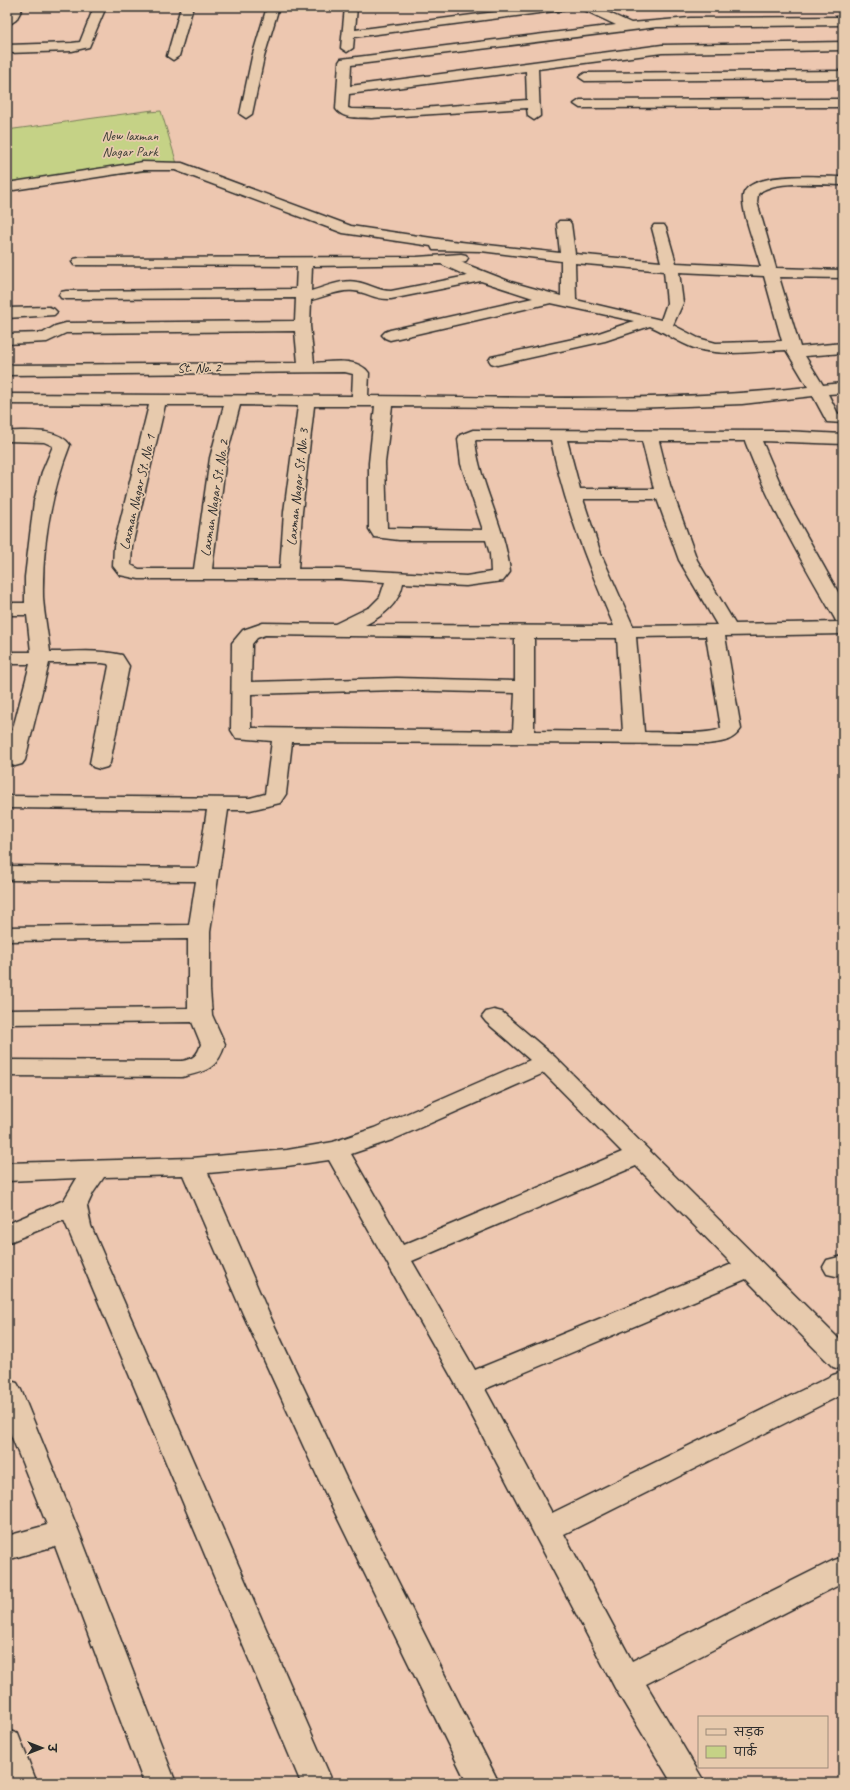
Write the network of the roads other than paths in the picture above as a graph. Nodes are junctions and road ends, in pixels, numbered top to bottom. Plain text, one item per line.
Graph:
1 (17, 7) edge
2 (100, 7) edge
3 (187, 7) edge
4 (273, 7) edge
5 (352, 7) edge
6 (562, 7) edge
7 (586, 7) edge
8 (843, 21) edge
9 (7, 22) edge
10 (629, 26) junction
11 (349, 34) junction
12 (843, 46) edge
13 (7, 49) edge
14 (172, 56) dead end
15 (345, 62) junction
16 (532, 66) junction
17 (843, 75) edge
18 (712, 76) junction
19 (585, 77) dead end
20 (343, 91) junction
21 (843, 103) edge
22 (580, 104) dead end
23 (718, 104) junction
24 (246, 114) dead end
25 (721, 117) dead end
26 (843, 181) edge
27 (7, 187) edge
28 (564, 224) dead end
29 (659, 228) dead end
30 (392, 237) junction
31 (452, 245) junction
32 (424, 248) junction
33 (513, 252) junction
34 (568, 258) junction
35 (445, 260) junction
36 (78, 262) dead end
37 (305, 262) junction
38 (417, 262) junction
39 (669, 268) junction
40 (769, 272) junction
41 (843, 274) edge
42 (481, 277) junction
43 (66, 295) dead end
44 (303, 295) junction
45 (552, 298) junction
46 (568, 303) junction
47 (49, 312) dead end
48 (7, 313) edge
49 (650, 321) junction
50 (302, 326) junction
51 (665, 326) junction
52 (390, 335) dead end
53 (7, 339) edge
54 (843, 348) edge
55 (792, 349) junction
56 (497, 360) dead end
57 (306, 366) junction
58 (7, 370) edge
59 (843, 388) edge
60 (818, 391) junction
61 (7, 399) edge
62 (158, 400) junction
63 (233, 400) junction
64 (307, 400) junction
65 (360, 401) junction
66 (384, 402) junction
67 (840, 423) edge
68 (7, 436) edge
69 (558, 436) junction
70 (752, 436) junction
71 (650, 437) junction
72 (843, 439) edge
73 (572, 494) junction
74 (664, 494) junction
75 (492, 535) junction
76 (202, 573) junction
77 (289, 573) junction
78 (395, 578) junction
79 (7, 609) edge
80 (35, 609) junction
81 (843, 617) edge
82 (843, 628) edge
83 (339, 630) junction
84 (722, 631) junction
85 (524, 632) junction
86 (626, 632) junction
87 (41, 657) junction
88 (7, 658) edge
89 (524, 687) junction
90 (242, 688) junction
91 (283, 736) junction
92 (523, 737) junction
93 (634, 738) junction
94 (15, 760) dead end
95 (100, 763) dead end
96 (7, 802) edge
97 (218, 804) junction
98 (7, 873) edge
99 (208, 875) junction
100 (199, 932) junction
101 (7, 934) edge
102 (200, 1015) junction
103 (7, 1017) edge
104 (494, 1017) dead end
105 (547, 1062) junction
106 (7, 1068) edge
107 (336, 1150) junction
108 (639, 1155) junction
109 (192, 1166) junction
110 (96, 1170) junction
111 (7, 1172) edge
112 (74, 1206) junction
113 (7, 1234) edge
114 (398, 1257) junction
115 (749, 1267) junction
116 (843, 1360) edge
117 (843, 1382) edge
118 (469, 1384) junction
119 (7, 1390) edge
120 (546, 1529) junction
121 (64, 1532) junction
122 (7, 1548) edge
123 (843, 1569) edge
124 (626, 1679) junction
125 (7, 1744) edge
126 (21, 1783) edge
127 (160, 1783) edge
128 (317, 1783) edge
129 (483, 1783) edge
130 (689, 1783) edge

1 - 9 street
2 - 13 street
3 - 14 street
4 - 24 street
5 - 11 street
6 - 11 street
7 - 10 street
8 - 10 street
10 - 15 street
11 - 15 street
12 - 16 street
15 - 20 street
16 - 20 street
16 - 20 street
17 - 18 street
18 - 19 street
18 - 23 street
21 - 23 street
22 - 23 street
23 - 25 street
26 - 40 street
27 - 30 street
28 - 34 street
29 - 39 street
30 - 31 street
30 - 32 street
31 - 32 street
31 - 33 street
32 - 38 street
33 - 34 street
33 - 35 street
34 - 39 street
34 - 46 street
35 - 38 street
35 - 42 street
36 - 37 street
37 - 38 street
37 - 44 street
39 - 40 street
39 - 51 street
40 - 41 street
40 - 55 street
42 - 44 street
42 - 45 street
43 - 44 street
44 - 50 street
45 - 46 street
45 - 52 street
46 - 49 street
47 - 48 street
49 - 51 street
49 - 56 street
50 - 53 street
50 - 57 street
51 - 55 street
54 - 55 street
55 - 60 street
57 - 58 street, St. No. 2
57 - 65 street, St. No. 2
59 - 60 street
60 - 66 street
60 - 67 street
61 - 62 street
62 - 63 street
62 - 76 street, Laxman Nagar St. No. 1
63 - 64 street
63 - 76 street, Laxman Nagar St. No. 2
64 - 65 street
64 - 77 street, Laxman Nagar St. No. 3
65 - 66 street
66 - 75 street
68 - 80 street
69 - 71 street
69 - 73 street
69 - 75 street
70 - 71 street
70 - 72 street
70 - 81 street
71 - 74 street
73 - 74 street
73 - 86 street
74 - 84 street
75 - 78 street
76 - 77 street
77 - 78 street
78 - 83 street
79 - 80 street
80 - 87 street
82 - 84 street
83 - 85 street
83 - 90 street
84 - 86 street
84 - 93 street
85 - 86 street
85 - 89 street
86 - 93 street
87 - 88 street
87 - 94 street
87 - 95 street
89 - 90 street
89 - 92 street
90 - 91 street
91 - 92 street
91 - 97 street
92 - 93 street
96 - 97 street
97 - 99 street
98 - 99 street
99 - 100 street
100 - 101 street
100 - 102 street
102 - 103 street
102 - 106 street
104 - 105 street
105 - 107 street
105 - 108 street
107 - 109 street
107 - 114 street
108 - 114 street
108 - 115 street
109 - 110 street
109 - 129 street
110 - 111 street
110 - 112 street
112 - 113 street
112 - 128 street
114 - 118 street
115 - 116 street
115 - 118 street
117 - 120 street
118 - 120 street
119 - 121 street
120 - 124 street
121 - 122 street
121 - 127 street
123 - 124 street
124 - 130 street
125 - 126 street

